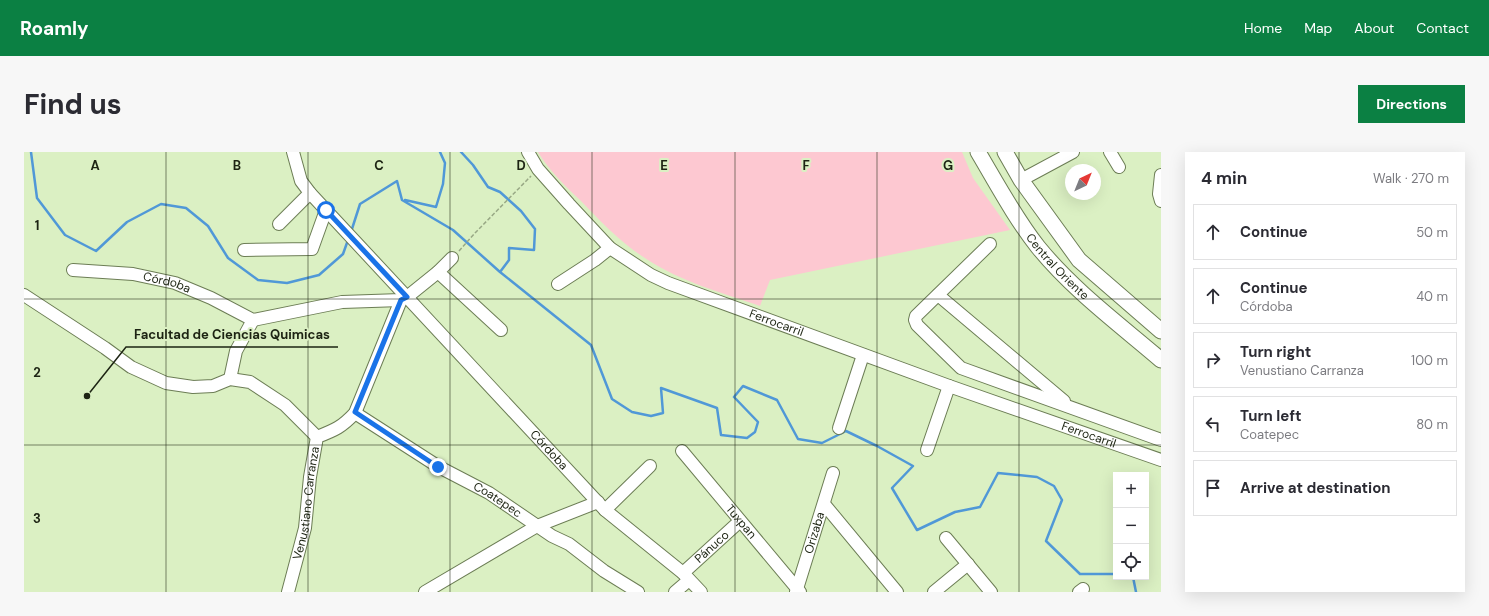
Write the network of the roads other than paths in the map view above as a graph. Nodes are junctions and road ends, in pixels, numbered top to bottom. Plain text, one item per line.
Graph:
1 (528, 152) edge
2 (978, 152) edge
3 (1005, 152) edge
4 (1073, 152) edge
5 (1110, 152) edge
6 (294, 153) edge
7 (1119, 166) dead end
8 (1161, 175) edge
9 (1021, 180) junction
10 (310, 192) junction
11 (1161, 201) edge
12 (326, 210) junction
13 (279, 224) dead end
14 (990, 244) dead end
15 (610, 248) junction
16 (244, 250) dead end
17 (452, 258) road end
18 (73, 270) dead end
19 (438, 272) junction
20 (558, 284) dead end
21 (24, 295) edge
22 (938, 295) junction
23 (404, 299) junction
24 (253, 320) junction
25 (501, 330) dead end
26 (1161, 331) edge
27 (863, 354) junction
28 (1161, 360) edge
29 (230, 379) junction
30 (949, 386) junction
31 (1070, 406) junction
32 (355, 412) junction
33 (839, 428) dead end
34 (317, 437) junction
35 (1161, 440) edge
36 (927, 450) dead end
37 (682, 451) dead end
38 (1160, 458) edge
39 (650, 466) dead end
40 (834, 474) dead end
41 (824, 504) junction
42 (601, 506) junction
43 (740, 521) junction
44 (537, 526) junction
45 (946, 538) dead end
46 (968, 564) junction
47 (686, 576) junction
48 (431, 591) edge
49 (798, 591) edge
50 (288, 592) edge
51 (638, 592) edge
52 (675, 592) edge
53 (701, 592) edge
54 (897, 592) edge
55 (934, 592) edge
56 (991, 592) edge

1 - 15 street, Ferrocarril
2 - 28 main road, Central Oriente
3 - 9 main road, Central Oriente
4 - 9 street
5 - 7 street
6 - 10 street
8 - 11 street
9 - 26 main road, Central Oriente
10 - 12 street
10 - 13 street
12 - 16 street
12 - 23 street, Córdoba
14 - 22 street
15 - 20 street
15 - 27 street, Ferrocarril
17 - 19 street
18 - 24 street, Córdoba
19 - 23 street
19 - 25 street
21 - 29 street
22 - 31 street
22 - 31 street
23 - 24 street
23 - 32 street, Venustiano Carranza
23 - 42 street, Córdoba
24 - 29 street
27 - 30 street, Ferrocarril
27 - 33 street
29 - 34 street
30 - 36 street
30 - 38 street, Ferrocarril
31 - 35 street
32 - 34 street, Venustiano Carranza
32 - 44 street, Coatepec
34 - 50 street, Venustiano Carranza
37 - 43 street, Tuxpan
39 - 42 street
40 - 41 street, Orizaba
41 - 49 street, Orizaba
41 - 54 street
42 - 44 street
42 - 47 street, Córdoba
43 - 47 street, Pánuco
43 - 49 street, Tuxpan
44 - 48 street
44 - 51 street, Coatepec
45 - 46 street
46 - 55 street
46 - 56 street
47 - 52 street, Pánuco
47 - 53 street, Córdoba

